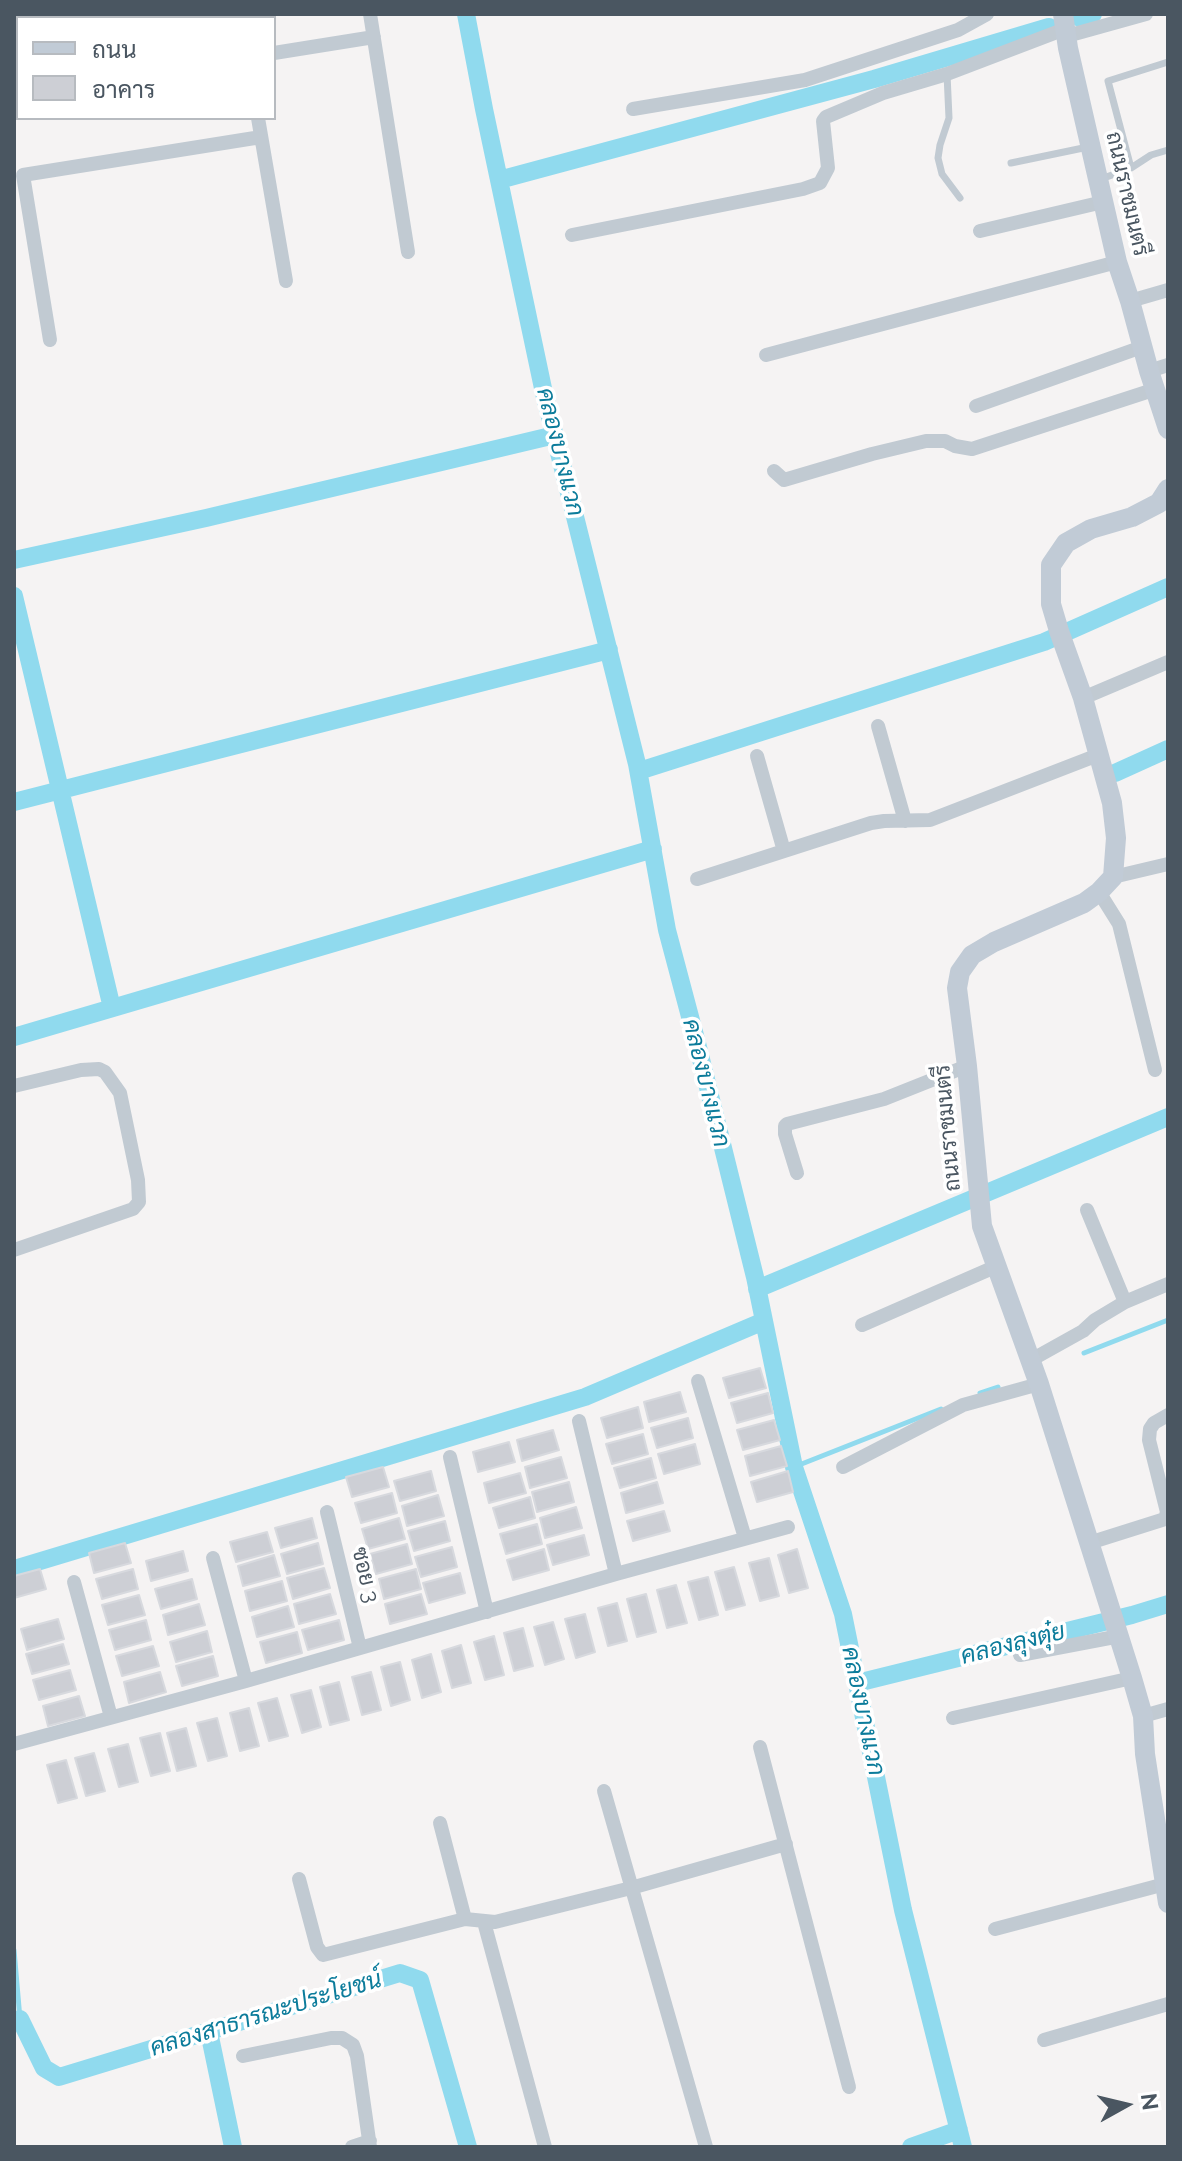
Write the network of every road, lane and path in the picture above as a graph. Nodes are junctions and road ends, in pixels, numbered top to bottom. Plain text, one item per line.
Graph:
1 (370, 14) edge
2 (987, 14) edge
3 (1146, 14) edge
4 (1065, 26) edge
5 (374, 37) junction
6 (276, 53) edge
7 (1168, 62) edge
8 (947, 74) junction
9 (633, 109) dead end
10 (258, 120) edge
11 (261, 137) junction
12 (1090, 146) junction
13 (1168, 150) edge
14 (1011, 163) dead end
15 (1131, 168) junction
16 (1098, 180) junction
17 (960, 198) dead end
18 (1103, 202) junction
19 (980, 231) dead end
20 (572, 235) dead end
21 (408, 252) dead end
22 (1117, 262) junction
23 (286, 281) dead end
24 (1168, 290) edge
25 (1130, 301) junction
26 (50, 340) dead end
27 (1142, 347) junction
28 (766, 355) dead end
29 (1158, 375) edge
30 (976, 406) dead end
31 (1168, 429) edge
32 (774, 471) dead end
33 (1168, 489) edge
34 (1168, 662) edge
35 (1083, 698) junction
36 (878, 726) dead end
37 (1098, 755) junction
38 (757, 756) dead end
39 (905, 821) junction
40 (784, 851) junction
41 (1167, 867) edge
42 (697, 879) dead end
43 (1106, 884) junction
44 (967, 1066) junction
45 (1155, 1070) dead end
46 (14, 1086) edge
47 (797, 1173) dead end
48 (1087, 1210) dead end
49 (14, 1250) edge
50 (997, 1266) junction
51 (1168, 1284) edge
52 (1125, 1302) junction
53 (862, 1325) dead end
54 (1031, 1360) junction
55 (698, 1381) dead end
56 (1039, 1384) junction
57 (1168, 1415) edge
58 (579, 1421) dead end
59 (450, 1457) dead end
60 (843, 1467) dead end
61 (327, 1512) dead end
62 (788, 1527) dead end
63 (745, 1538) junction
64 (1089, 1543) junction
65 (213, 1558) dead end
66 (616, 1574) junction
67 (74, 1582) dead end
68 (487, 1612) junction
69 (1118, 1633) junction
70 (360, 1648) junction
71 (1020, 1655) dead end
72 (1132, 1678) junction
73 (246, 1681) junction
74 (1168, 1709) edge
75 (1143, 1716) junction
76 (111, 1717) junction
77 (953, 1718) dead end
78 (14, 1744) edge
79 (760, 1747) dead end
80 (604, 1791) dead end
81 (1161, 1810) edge
82 (440, 1823) dead end
83 (786, 1844) junction
84 (299, 1879) dead end
85 (631, 1888) junction
86 (1166, 1894) edge
87 (465, 1919) junction
88 (484, 1922) junction
89 (995, 1929) dead end
90 (1168, 2004) edge
91 (1044, 2040) dead end
92 (243, 2056) dead end
93 (849, 2087) dead end
94 (705, 2143) edge
95 (370, 2144) edge
96 (352, 2147) edge
97 (545, 2147) edge

1 - 5 street
2 - 9 street
3 - 4 street
4 - 8 street
4 - 12 street, ถนนราชมนตรี
5 - 6 street
5 - 21 street
7 - 15 lane
8 - 17 lane
8 - 20 street
10 - 11 street
11 - 23 street
11 - 26 street
12 - 14 lane
12 - 16 street, ถนนราชมนตรี
13 - 15 lane
15 - 16 lane
16 - 18 street, ถนนราชมนตรี
18 - 19 street
18 - 22 street, ถนนราชมนตรี
22 - 25 street, ถนนราชมนตรี
22 - 28 street
24 - 25 street
25 - 27 street, ถนนราชมนตรี
27 - 29 street, ถนนราชมนตรี
27 - 30 street
29 - 31 street, ถนนราชมนตรี
29 - 32 street
33 - 35 street
34 - 35 street
35 - 37 street
36 - 39 street
37 - 39 street
37 - 43 street
38 - 40 street
39 - 40 street
40 - 42 street
41 - 43 street
43 - 44 street, ถนนราชมนตรี
43 - 45 street
44 - 47 street
44 - 50 street, ถนนราชมนตรี
46 - 49 street
48 - 52 street
50 - 53 street
50 - 54 street, ถนนราชมนตรี
51 - 52 street
52 - 54 street
54 - 56 street, ถนนราชมนตรี
55 - 63 street
56 - 60 street
56 - 64 street, ถนนราชมนตรี
57 - 64 street
58 - 66 street
59 - 68 street
61 - 70 street, ซอย 3
62 - 63 street
63 - 66 street
64 - 69 street, ถนนราชมนตรี
65 - 73 street
66 - 68 street
67 - 76 street
68 - 70 street
69 - 71 street
69 - 72 street, ถนนราชมนตรี
70 - 73 street
72 - 75 street, ถนนราชมนตรี
72 - 77 street
73 - 76 street
74 - 75 street
75 - 81 street, ถนนราชมนตรี
76 - 78 street
79 - 83 street
80 - 85 street
81 - 86 street, ถนนราชมนตรี
82 - 87 street
83 - 85 street
83 - 93 street
84 - 87 street
85 - 88 street
85 - 94 street
86 - 89 street
87 - 88 street
88 - 97 street
90 - 91 street
92 - 95 street
95 - 96 street

